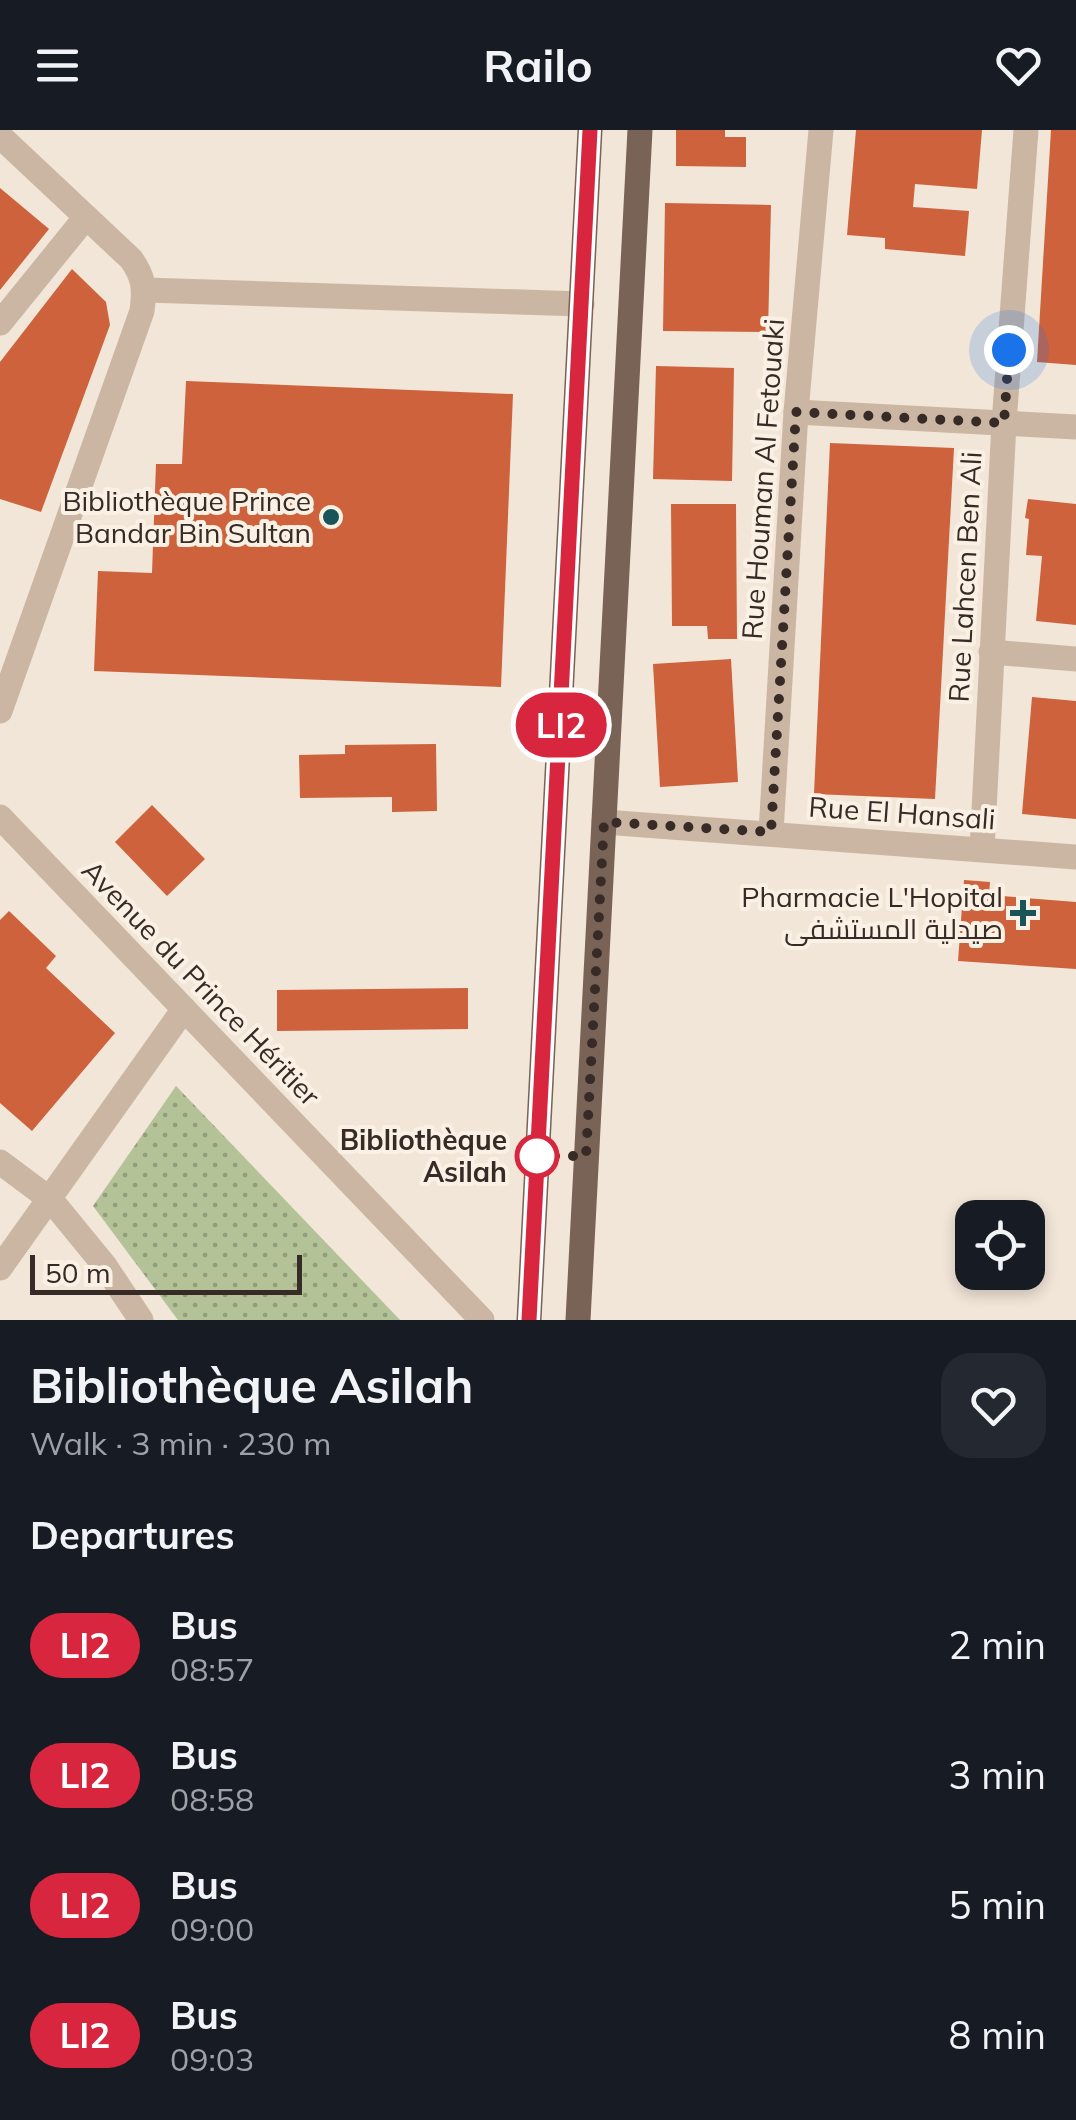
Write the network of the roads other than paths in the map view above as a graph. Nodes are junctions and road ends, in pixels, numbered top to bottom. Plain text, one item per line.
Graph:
1 (590, 130) edge
2 (640, 130) edge
3 (821, 130) edge
4 (1026, 130) edge
5 (0, 136) edge
6 (86, 216) junction
7 (145, 290) junction
8 (582, 304) junction
9 (0, 322) edge
10 (796, 412) junction
11 (1004, 423) junction
12 (1076, 428) edge
13 (991, 652) junction
14 (1076, 659) edge
15 (0, 711) edge
16 (0, 817) edge
17 (604, 822) junction
18 (771, 832) junction
19 (982, 849) junction
20 (1076, 856) edge
21 (184, 1009) junction
22 (0, 1162) edge
23 (51, 1200) junction
24 (0, 1268) edge
25 (141, 1320) edge
26 (482, 1320) edge
27 (528, 1320) edge
28 (578, 1320) edge

1 - 8 main road
2 - 17 main road
3 - 10 street, Rue Houman Al Fetouaki
4 - 11 street, Rue Lahcen Ben Ali
5 - 6 street
6 - 7 street
6 - 9 street
7 - 8 street
7 - 15 street
8 - 27 main road
10 - 11 street
10 - 18 street, Rue Houman Al Fetouaki
11 - 12 street
11 - 13 street, Rue Lahcen Ben Ali
13 - 14 street
13 - 19 street, Rue Lahcen Ben Ali
16 - 21 street, Avenue du Prince Héritier
17 - 18 street, Rue El Hansali
17 - 28 main road
18 - 19 street, Rue El Hansali
19 - 20 street, Rue El Hansali
21 - 23 street
21 - 26 street, Avenue du Prince Héritier
22 - 23 street
23 - 24 street
23 - 25 street

